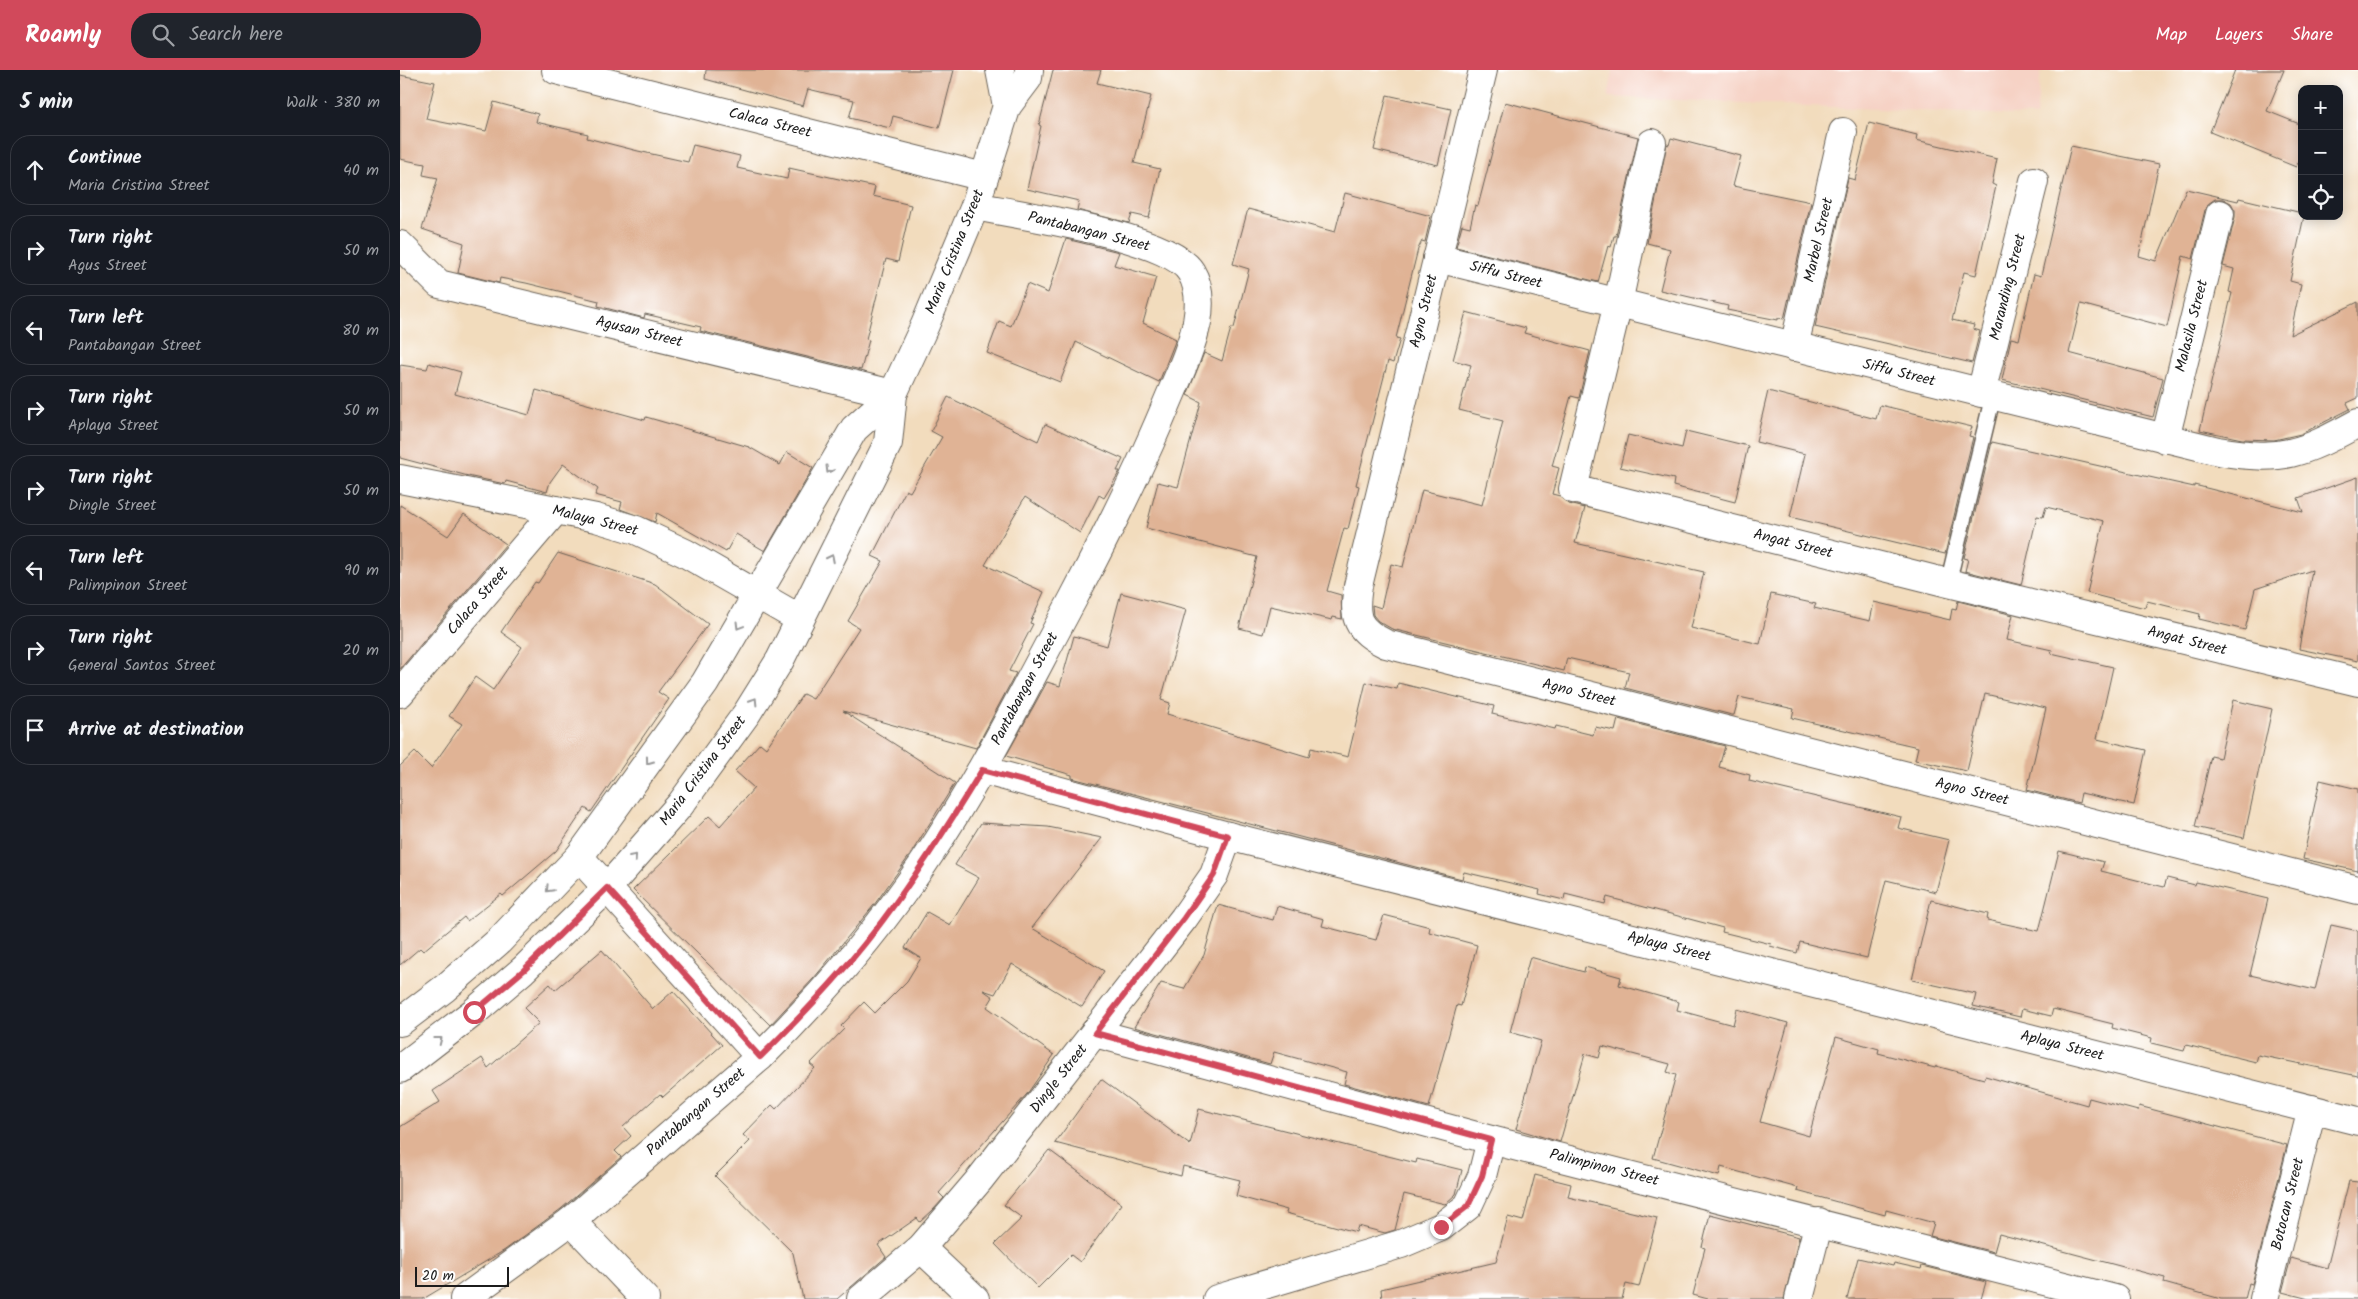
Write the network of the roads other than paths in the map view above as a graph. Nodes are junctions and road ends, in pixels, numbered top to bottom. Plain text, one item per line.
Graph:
1 (556, 70) edge
2 (1000, 70) edge
3 (1029, 70) edge
4 (1483, 70) edge
5 (1007, 106) junction
6 (1844, 132) dead end
7 (1652, 143) dead end
8 (984, 177) junction
9 (2034, 181) dead end
10 (975, 206) junction
11 (2220, 214) dead end
12 (400, 245) edge
13 (1437, 258) junction
14 (1618, 303) junction
15 (1794, 347) junction
16 (893, 394) junction
17 (1987, 395) junction
18 (2358, 423) edge
19 (2165, 439) junction
20 (400, 479) edge
21 (556, 510) junction
22 (1948, 583) junction
23 (757, 595) junction
24 (800, 620) junction
25 (2358, 681) edge
26 (400, 692) edge
27 (982, 770) junction
28 (1228, 836) junction
29 (579, 857) junction
30 (607, 888) junction
31 (2358, 890) edge
32 (400, 1022) edge
33 (1095, 1033) junction
34 (760, 1057) junction
35 (400, 1069) edge
36 (2312, 1109) junction
37 (2358, 1120) edge
38 (1491, 1140) junction
39 (571, 1221) junction
40 (1820, 1222) junction
41 (921, 1248) junction
42 (2042, 1290) edge
43 (464, 1299) edge
44 (645, 1299) edge
45 (861, 1299) edge
46 (975, 1299) edge
47 (1217, 1299) edge
48 (1799, 1299) edge
49 (2115, 1299) edge
50 (2264, 1299) edge

1 - 8 street, Calaca Street
2 - 5 street, Maria Cristina Street
3 - 5 street, Maria Cristina Street
4 - 13 street, Agno Street
5 - 8 street, Maria Cristina Street
6 - 15 street, Marbel Street
7 - 14 street, Angat Street
8 - 10 street, Maria Cristina Street
9 - 17 street, Maranding Street
10 - 16 street, Maria Cristina Street
10 - 27 street, Pantabangan Street
11 - 19 street, Malasila Street
12 - 16 street, Agusan Street
13 - 14 street, Siffu Street
13 - 31 street, Agno Street
14 - 15 street, Siffu Street
14 - 22 street, Angat Street
15 - 17 street, Siffu Street
16 -> 23 street, Maria Cristina Street
24 -> 16 street, Maria Cristina Street
17 - 19 street, Siffu Street
17 - 22 lane
18 - 19 street, Siffu Street
20 - 21 street, Malaya Street
21 - 23 street, Malaya Street
21 - 26 street, Calaca Street
22 - 25 street, Angat Street
23 - 24 street, Malaya Street
23 -> 29 street, Maria Cristina Street
30 -> 24 street, Maria Cristina Street
27 - 28 street, Aplaya Street
27 - 34 street, Pantabangan Street
28 - 33 street, Dingle Street
28 - 36 street, Aplaya Street
29 - 30 street
29 -> 32 street, Maria Cristina Street
30 - 34 street
35 -> 30 street, Maria Cristina Street
33 - 38 street, Palimpinon Street
33 - 41 street, Dingle Street
34 - 39 street, Pantabangan Street
36 - 37 street, Aplaya Street
36 - 50 street, Botocan Street
38 - 40 street, Palimpinon Street
38 - 47 street
39 - 43 street, Pantabangan Street
39 - 44 street
40 - 42 street, Palimpinon Street
40 - 48 street
41 - 45 street, Dingle Street
41 - 46 street
42 - 49 street, Palimpinon Street

